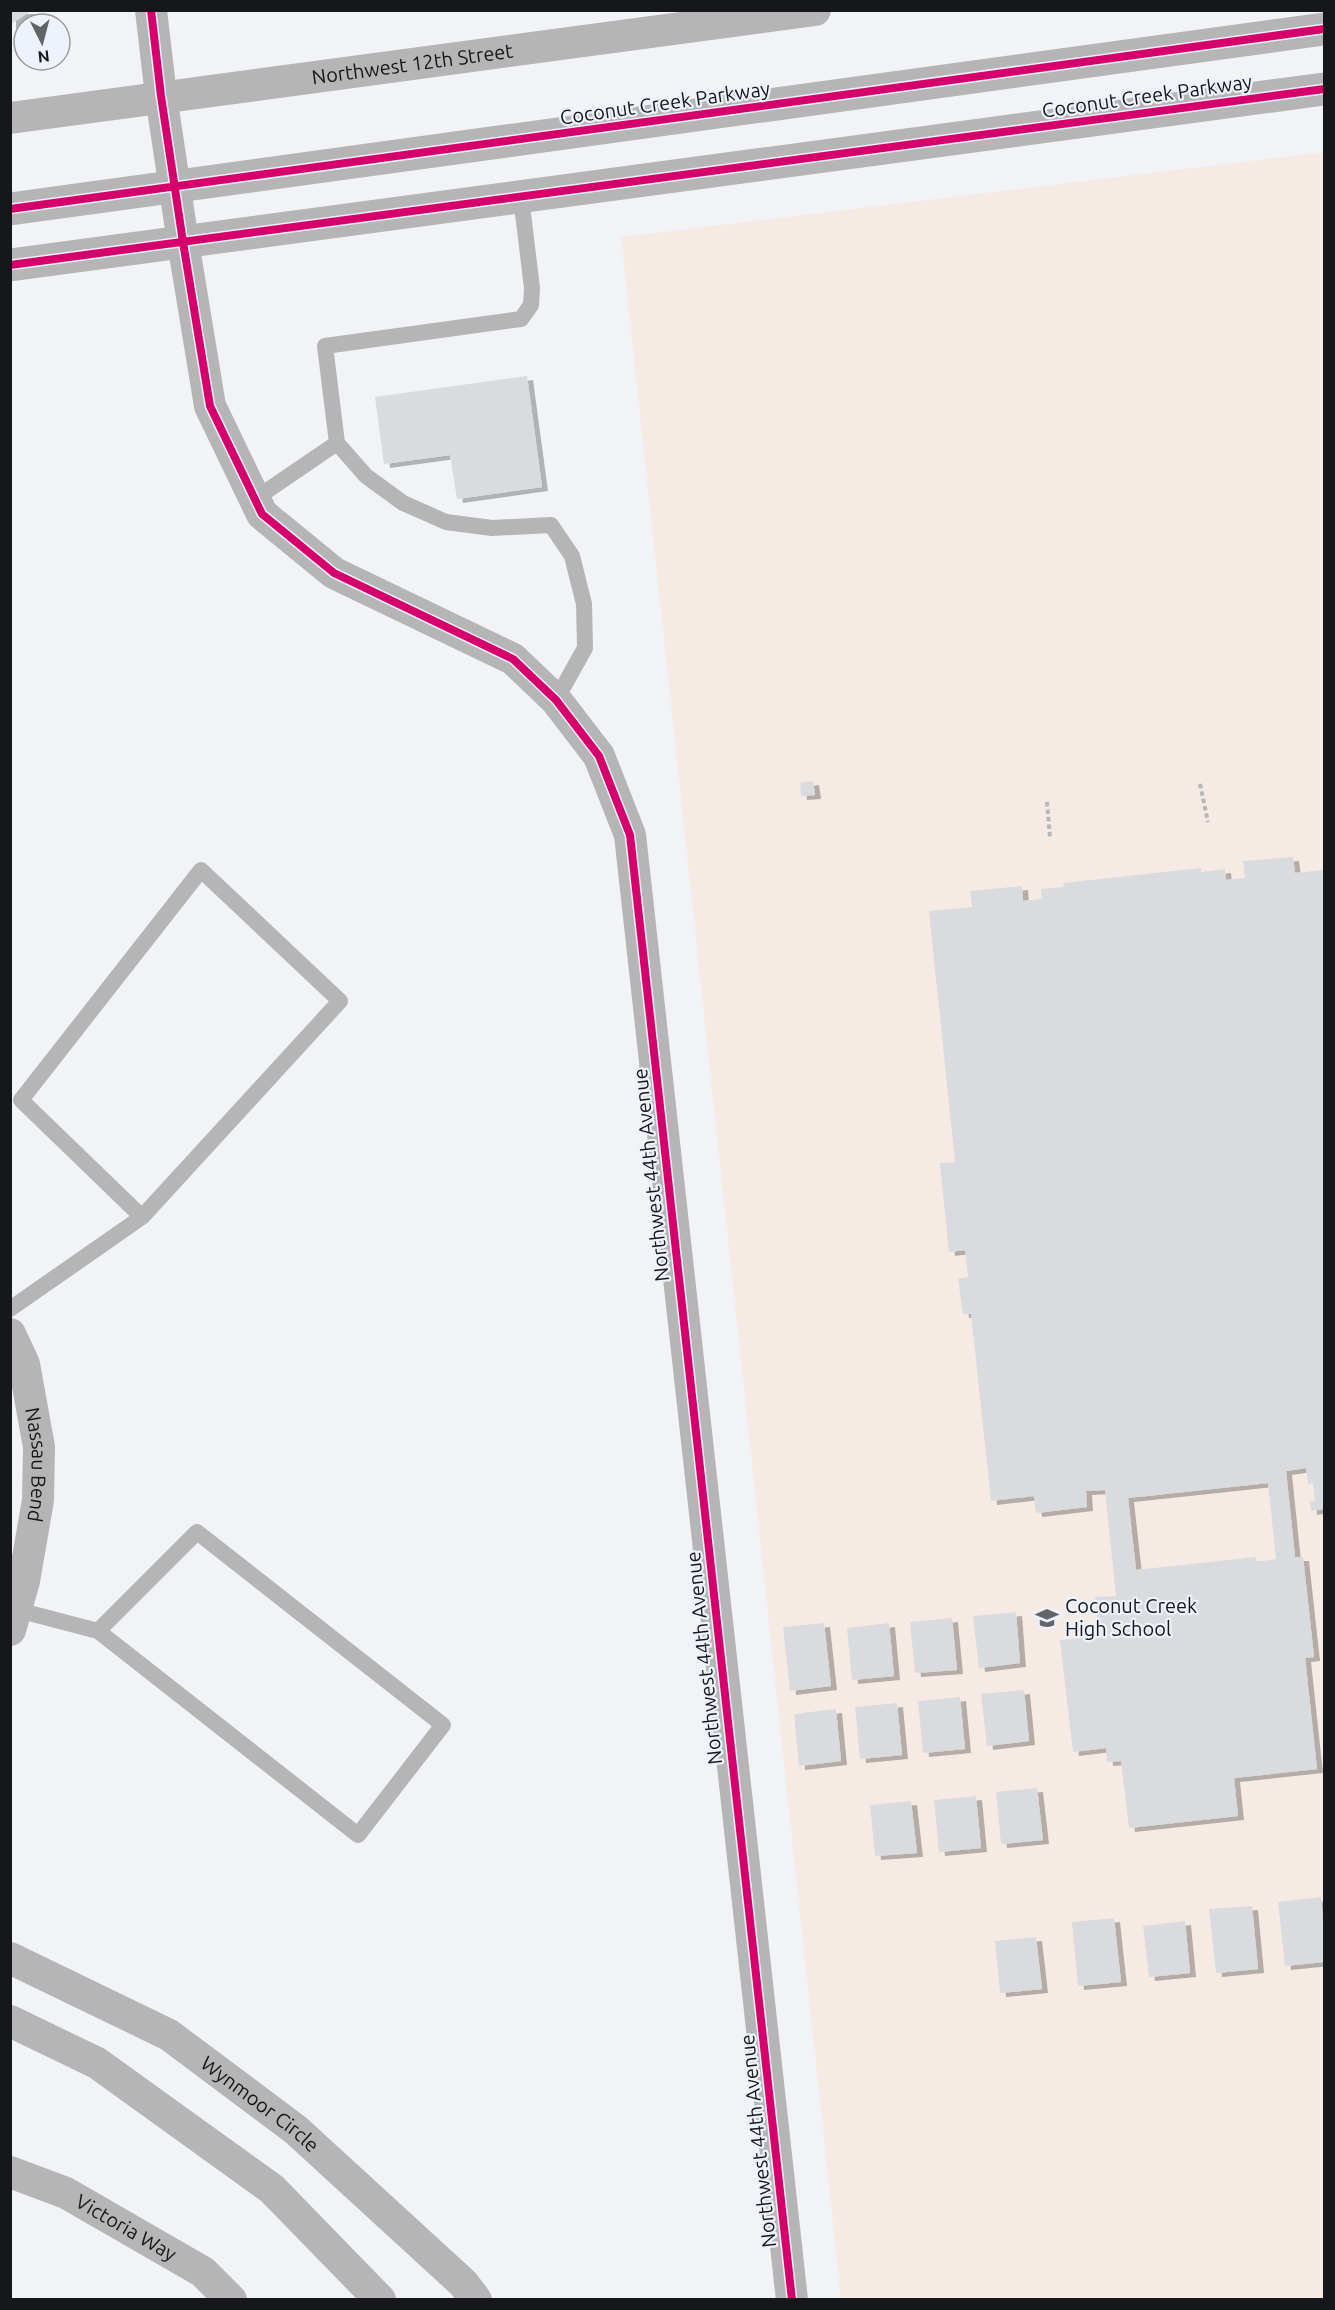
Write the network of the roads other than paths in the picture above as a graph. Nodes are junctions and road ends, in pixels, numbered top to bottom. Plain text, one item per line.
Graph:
1 (152, 10) edge
2 (815, 10) edge
3 (1324, 29) edge
4 (1324, 89) edge
5 (161, 96) junction
6 (10, 118) edge
7 (175, 187) junction
8 (521, 197) junction
9 (10, 209) edge
10 (183, 242) junction
11 (10, 265) edge
12 (337, 443) junction
13 (255, 499) junction
14 (556, 700) junction
15 (142, 1217) junction
16 (10, 1310) edge
17 (10, 1334) edge
18 (13, 1616) edge
19 (98, 1631) junction
20 (10, 1958) edge
21 (10, 2021) edge
22 (10, 2172) edge
23 (231, 2300) edge
24 (380, 2300) edge
25 (476, 2300) edge
26 (792, 2300) edge

1 - 5 street, Northwest 44th Avenue
2 - 5 street, Northwest 12th Street
3 - 7 main road, Coconut Creek Parkway
4 - 8 main road, Coconut Creek Parkway
5 - 6 street, Northwest 12th Street
5 - 7 street, Northwest 44th Avenue
7 - 9 main road, Coconut Creek Parkway
7 - 10 street, Northwest 44th Avenue
8 - 10 main road, Coconut Creek Parkway
8 - 12 lane
10 - 11 main road, Coconut Creek Parkway
10 - 13 street, Northwest 44th Avenue
12 - 13 lane
12 - 14 lane
13 - 14 street, Northwest 44th Avenue
14 - 26 street, Northwest 44th Avenue
15 - 15 lane
15 - 16 lane
17 - 18 street, Nassau Bend
18 - 19 lane
19 - 19 lane
20 - 25 street, Wynmoor Circle
21 - 24 street
22 - 23 street, Victoria Way

